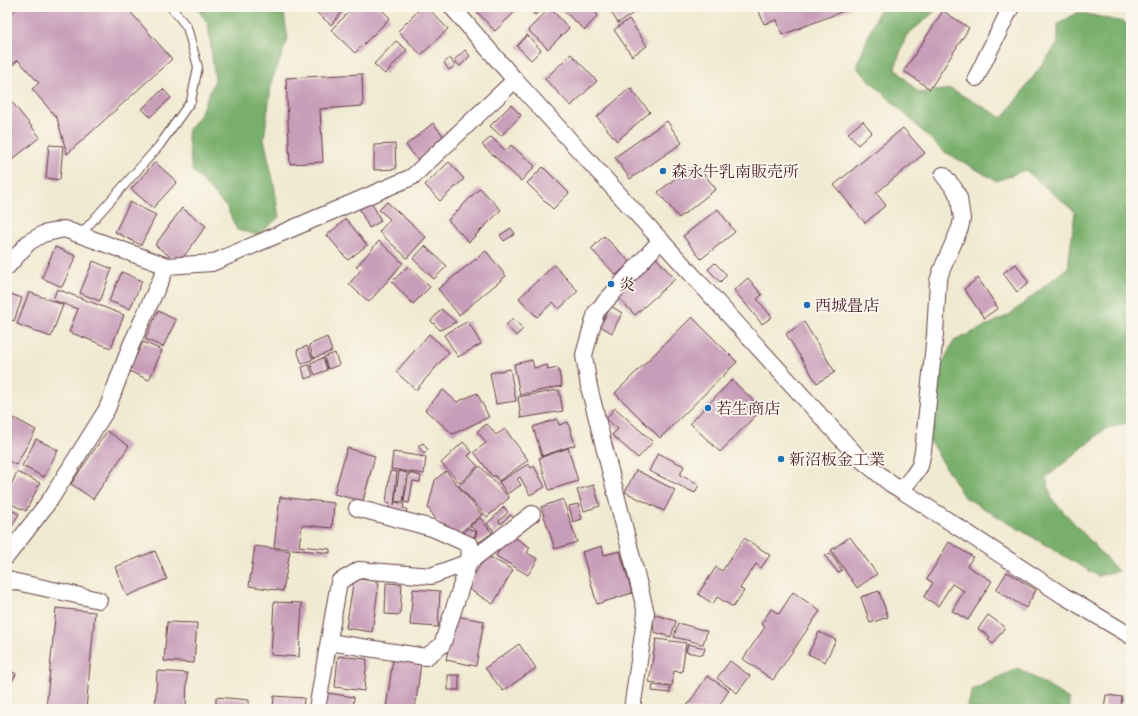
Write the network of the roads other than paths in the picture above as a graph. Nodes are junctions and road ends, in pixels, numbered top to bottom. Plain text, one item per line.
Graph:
1 (171, 7) edge
2 (452, 7) edge
3 (1011, 7) edge
4 (976, 78) dead end
5 (515, 80) junction
6 (943, 175) dead end
7 (80, 235) junction
8 (661, 240) junction
9 (167, 266) junction
10 (7, 267) edge
11 (901, 490) junction
12 (357, 508) dead end
13 (532, 514) dead end
14 (7, 556) edge
15 (469, 562) junction
16 (7, 578) edge
17 (99, 600) dead end
18 (1131, 636) edge
19 (329, 642) junction
20 (317, 709) edge
21 (632, 709) edge

1 - 7 lane
2 - 5 street
3 - 4 street
5 - 8 street
5 - 9 street
6 - 11 street
7 - 9 street
7 - 10 street
8 - 11 street
8 - 21 street
9 - 14 street
11 - 18 street
12 - 15 street
13 - 15 street
15 - 19 street
15 - 19 street
16 - 17 street
19 - 20 street

